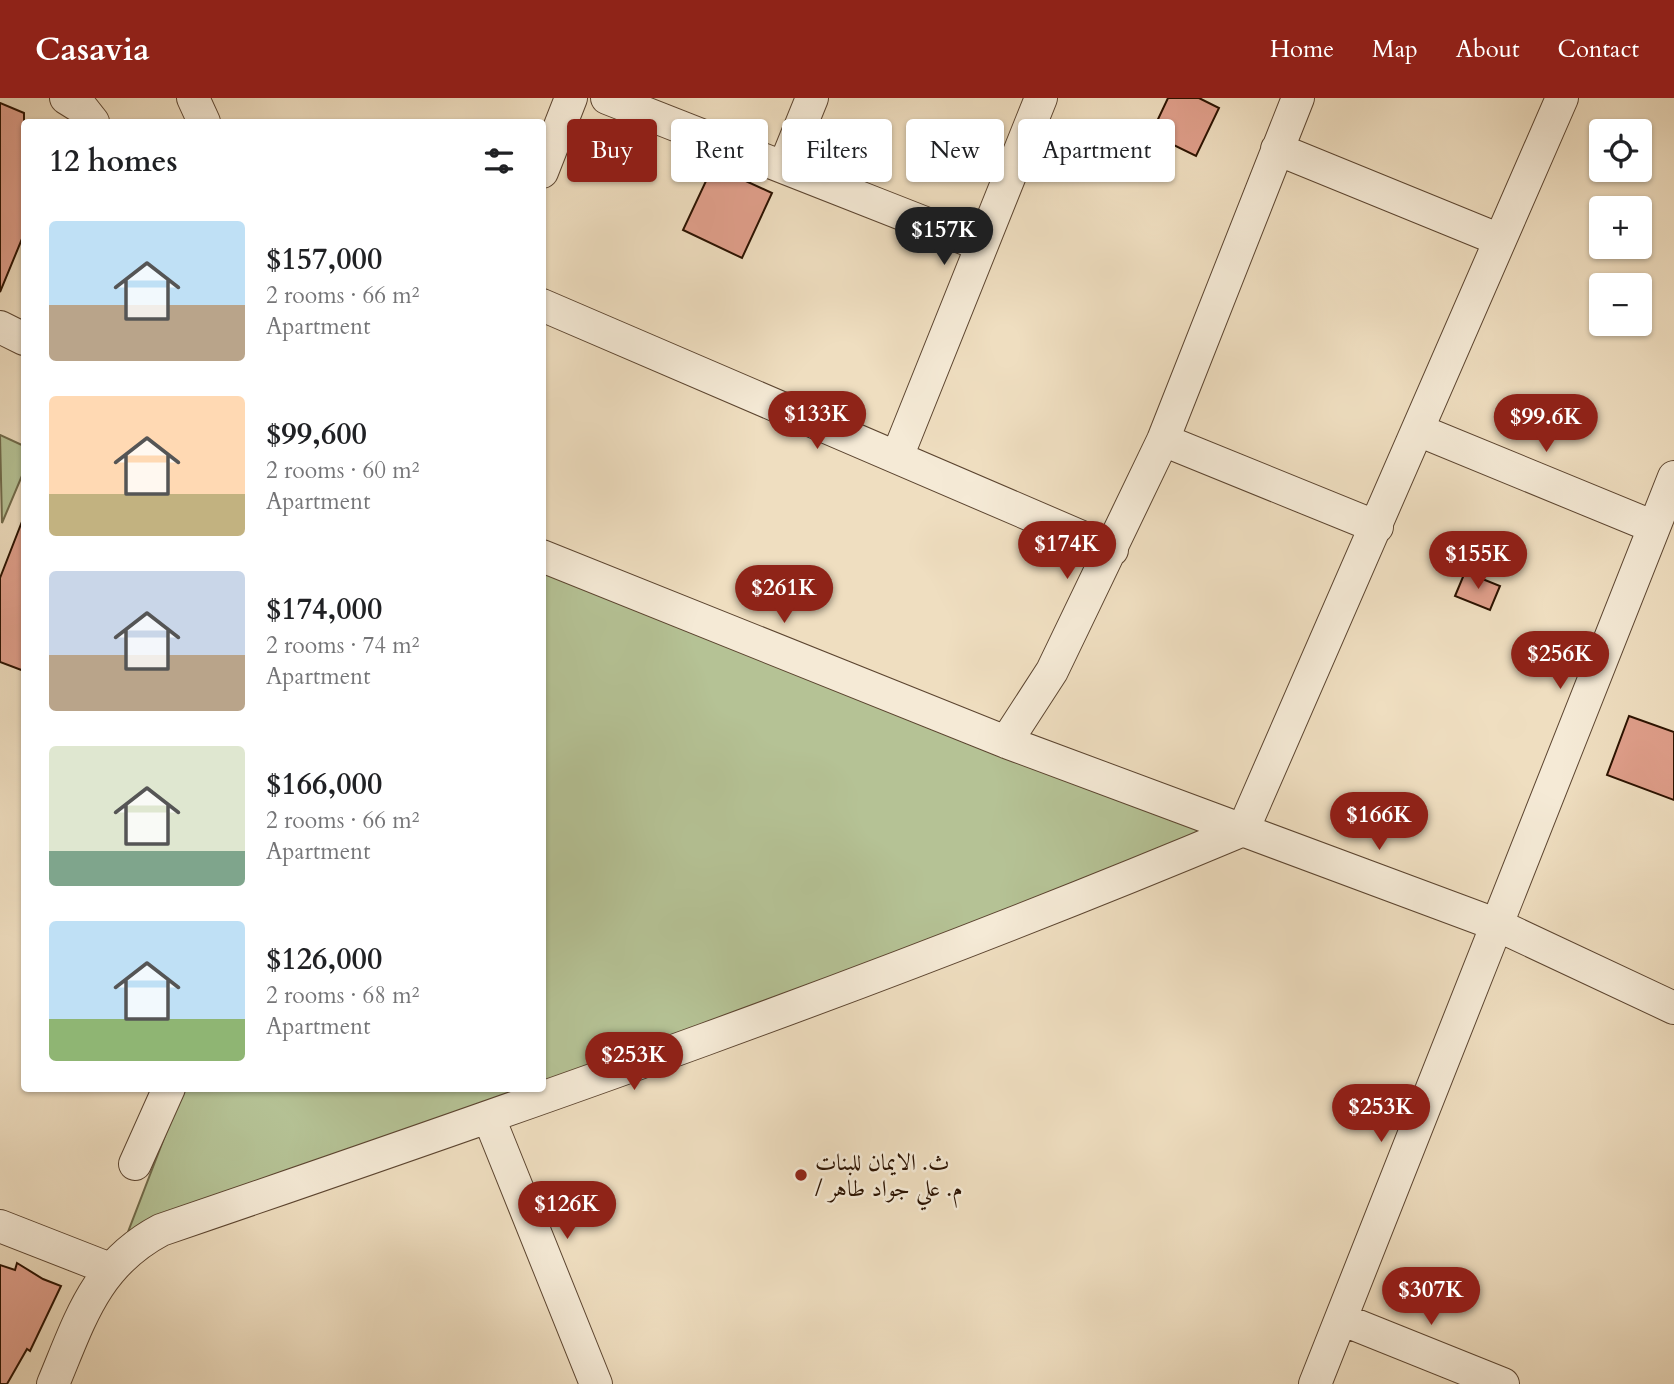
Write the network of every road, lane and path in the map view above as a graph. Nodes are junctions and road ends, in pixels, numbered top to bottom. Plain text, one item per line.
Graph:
1 (66, 98) edge
2 (193, 98) edge
3 (572, 98) edge
4 (607, 98) edge
5 (812, 98) edge
6 (1041, 98) edge
7 (1298, 98) edge
8 (1562, 98) edge
9 (91, 119) edge
10 (203, 119) edge
11 (803, 119) edge
12 (1277, 149) junction
13 (546, 162) edge
14 (782, 166) edge
15 (822, 182) edge
16 (1500, 240) junction
17 (981, 245) junction
18 (546, 306) edge
19 (1418, 430) junction
20 (1163, 440) junction
21 (897, 457) junction
22 (1674, 477) edge
23 (1377, 527) junction
24 (1654, 527) junction
25 (1112, 550) junction
26 (546, 558) edge
27 (1006, 742) junction
28 (1243, 830) junction
29 (1495, 924) junction
30 (1674, 1008) edge
31 (167, 1092) edge
32 (489, 1118) junction
33 (135, 1164) dead end
34 (0, 1226) edge
35 (110, 1269) junction
36 (1340, 1319) junction
37 (53, 1384) edge
38 (596, 1384) edge
39 (1315, 1384) edge
40 (1503, 1384) edge

1 - 9 street
2 - 10 street
3 - 13 street
4 - 14 street
5 - 11 street
6 - 17 street
7 - 12 street
8 - 16 street
12 - 16 street
12 - 20 street
15 - 17 street
16 - 19 street
17 - 21 street
18 - 21 street
19 - 23 street
19 - 24 street
20 - 23 street
20 - 25 street
21 - 25 street
22 - 24 street
23 - 28 street
24 - 29 street
25 - 27 street
26 - 27 street
27 - 28 street
28 - 29 street
28 - 32 street
29 - 30 street
29 - 36 street
31 - 33 street
32 - 35 street
32 - 38 street
34 - 35 street
35 - 37 street
36 - 39 street
36 - 40 street

